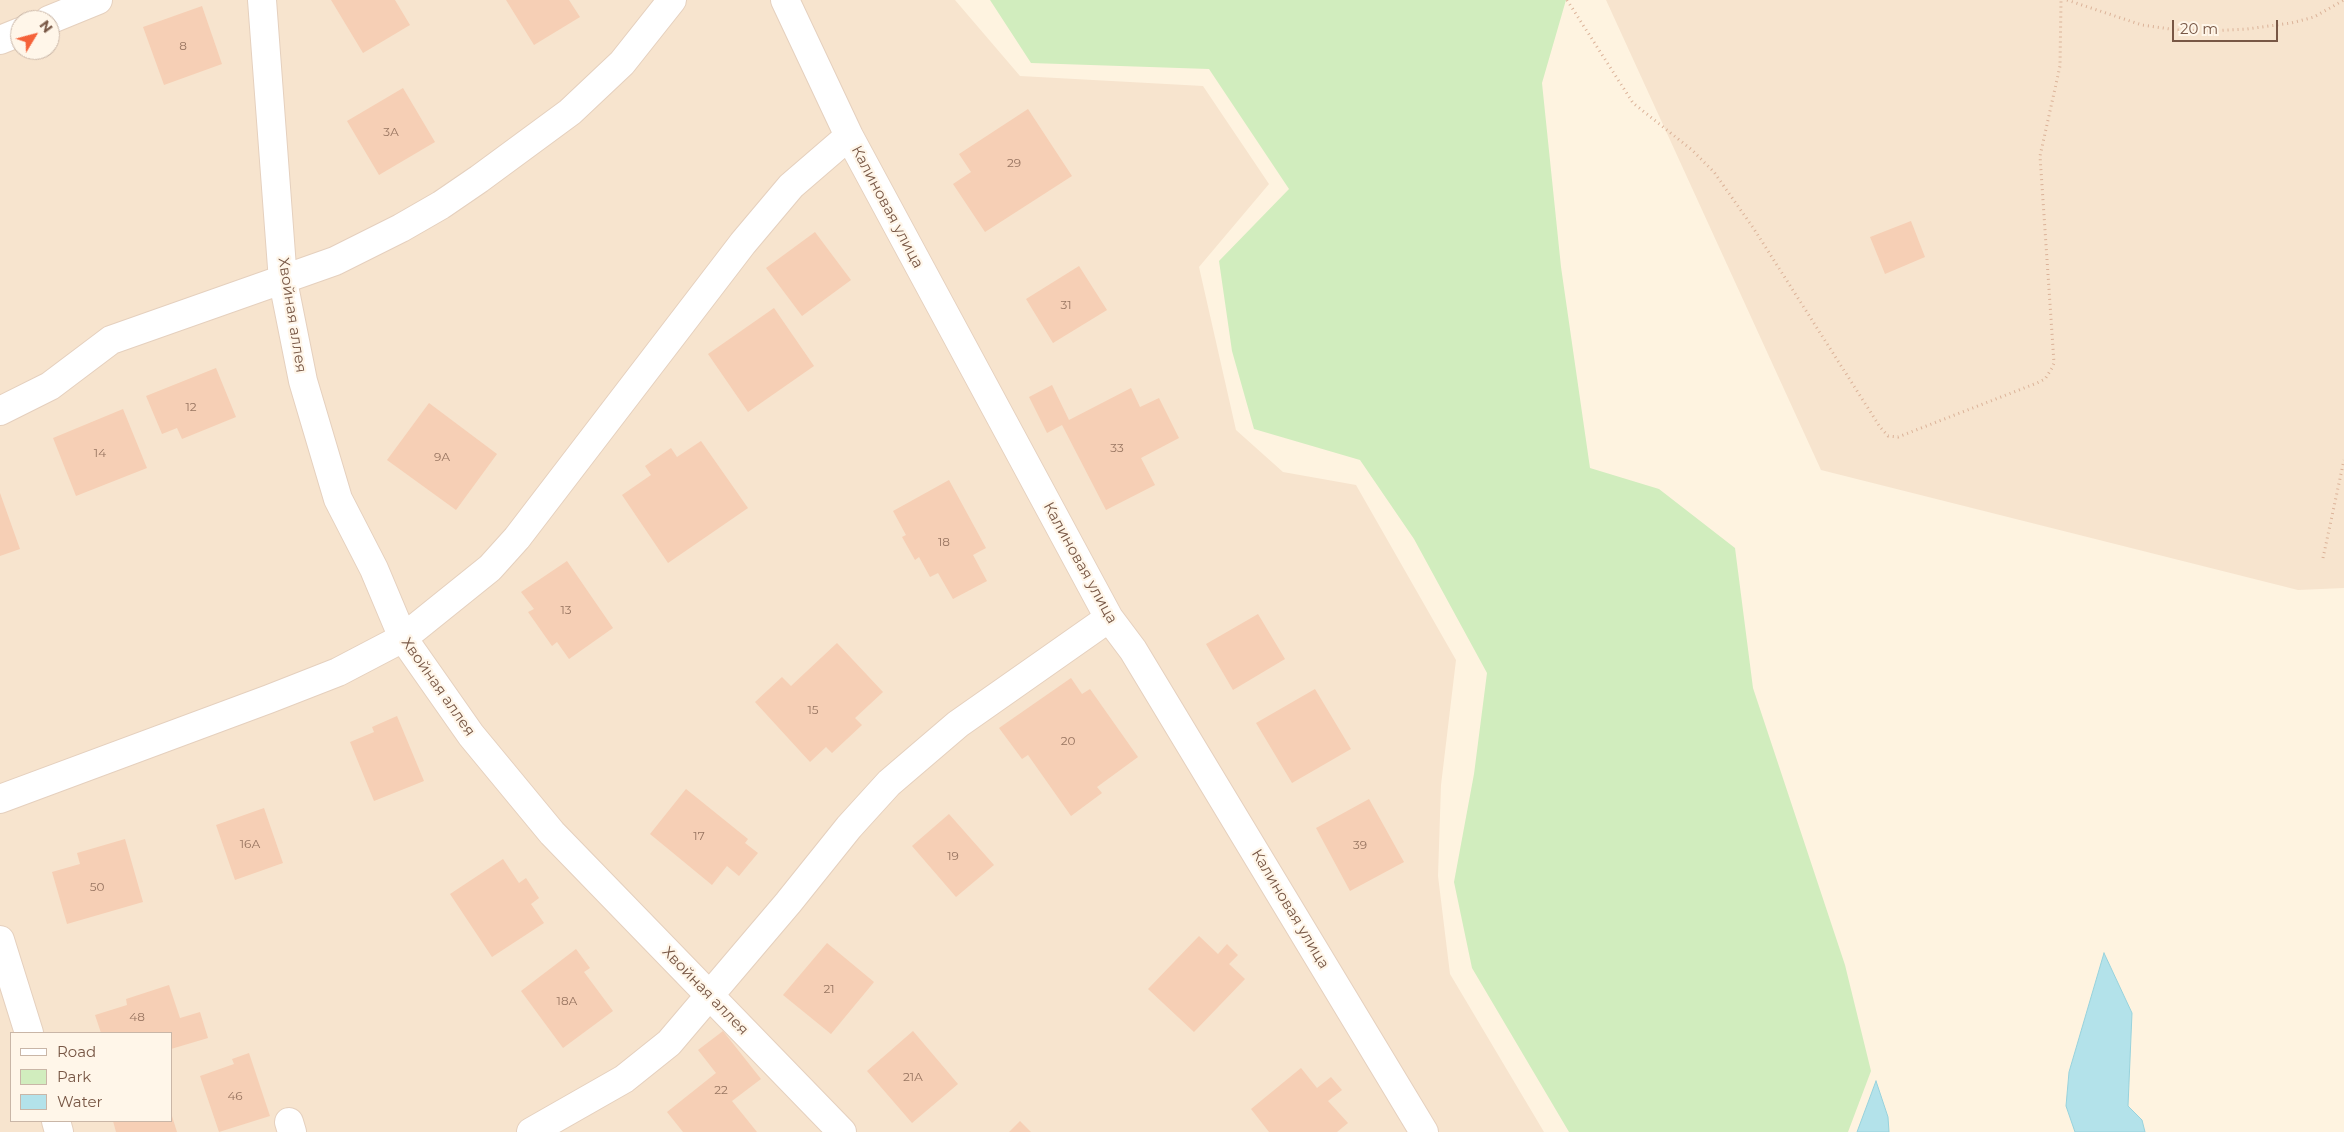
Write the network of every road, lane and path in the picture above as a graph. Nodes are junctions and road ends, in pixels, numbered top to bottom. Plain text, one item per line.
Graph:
1 (98, 0) edge
2 (262, 0) edge
3 (672, 0) edge
4 (784, 0) edge
5 (1567, 0) edge
6 (2061, 0) edge
7 (2067, 0) edge
8 (2344, 0) edge
9 (60, 16) edge
10 (849, 136) junction
11 (284, 281) junction
12 (0, 411) edge
13 (2344, 460) edge
14 (2323, 558) dead end
15 (1109, 618) junction
16 (403, 638) junction
17 (0, 799) edge
18 (0, 940) edge
19 (710, 996) junction
20 (29, 1032) edge
21 (532, 1132) edge
22 (842, 1132) edge
23 (1424, 1132) edge

1 - 9 lane
2 - 11 lane, Хвойная аллея
3 - 11 lane
4 - 10 lane, Калиновая улица
5 - 6 path
7 - 8 path
10 - 15 lane, Калиновая улица
10 - 16 lane
11 - 12 lane
11 - 16 lane, Хвойная аллея
13 - 14 path
15 - 19 lane
15 - 23 lane, Калиновая улица
16 - 17 lane
16 - 19 lane, Хвойная аллея
18 - 20 lane
19 - 21 lane
19 - 22 lane, Хвойная аллея

